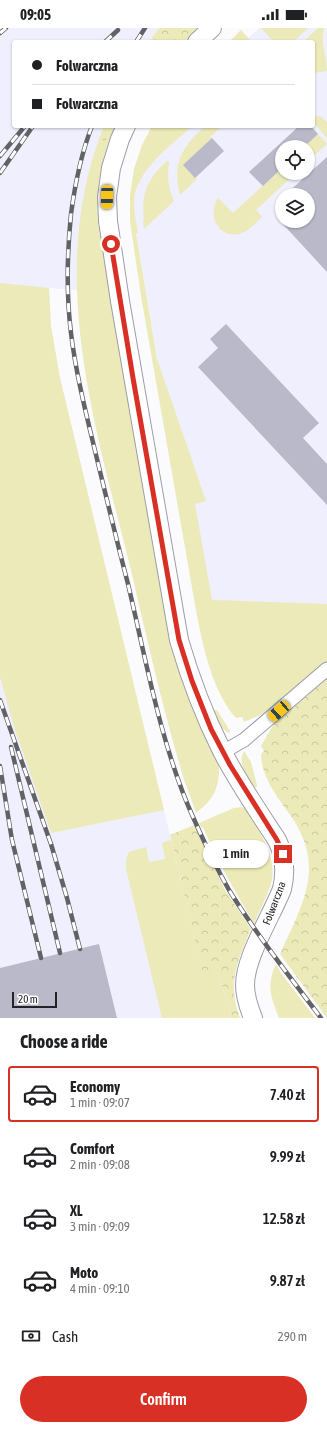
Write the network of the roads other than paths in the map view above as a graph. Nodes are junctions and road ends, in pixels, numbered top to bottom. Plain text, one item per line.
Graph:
1 (212, 28) edge
2 (199, 40) edge
3 (125, 128) edge
4 (327, 668) edge
5 (223, 752) junction
6 (254, 1018) edge

1 - 2 street
3 - 5 street, Folwarczna
4 - 5 street
5 - 6 street, Folwarczna

